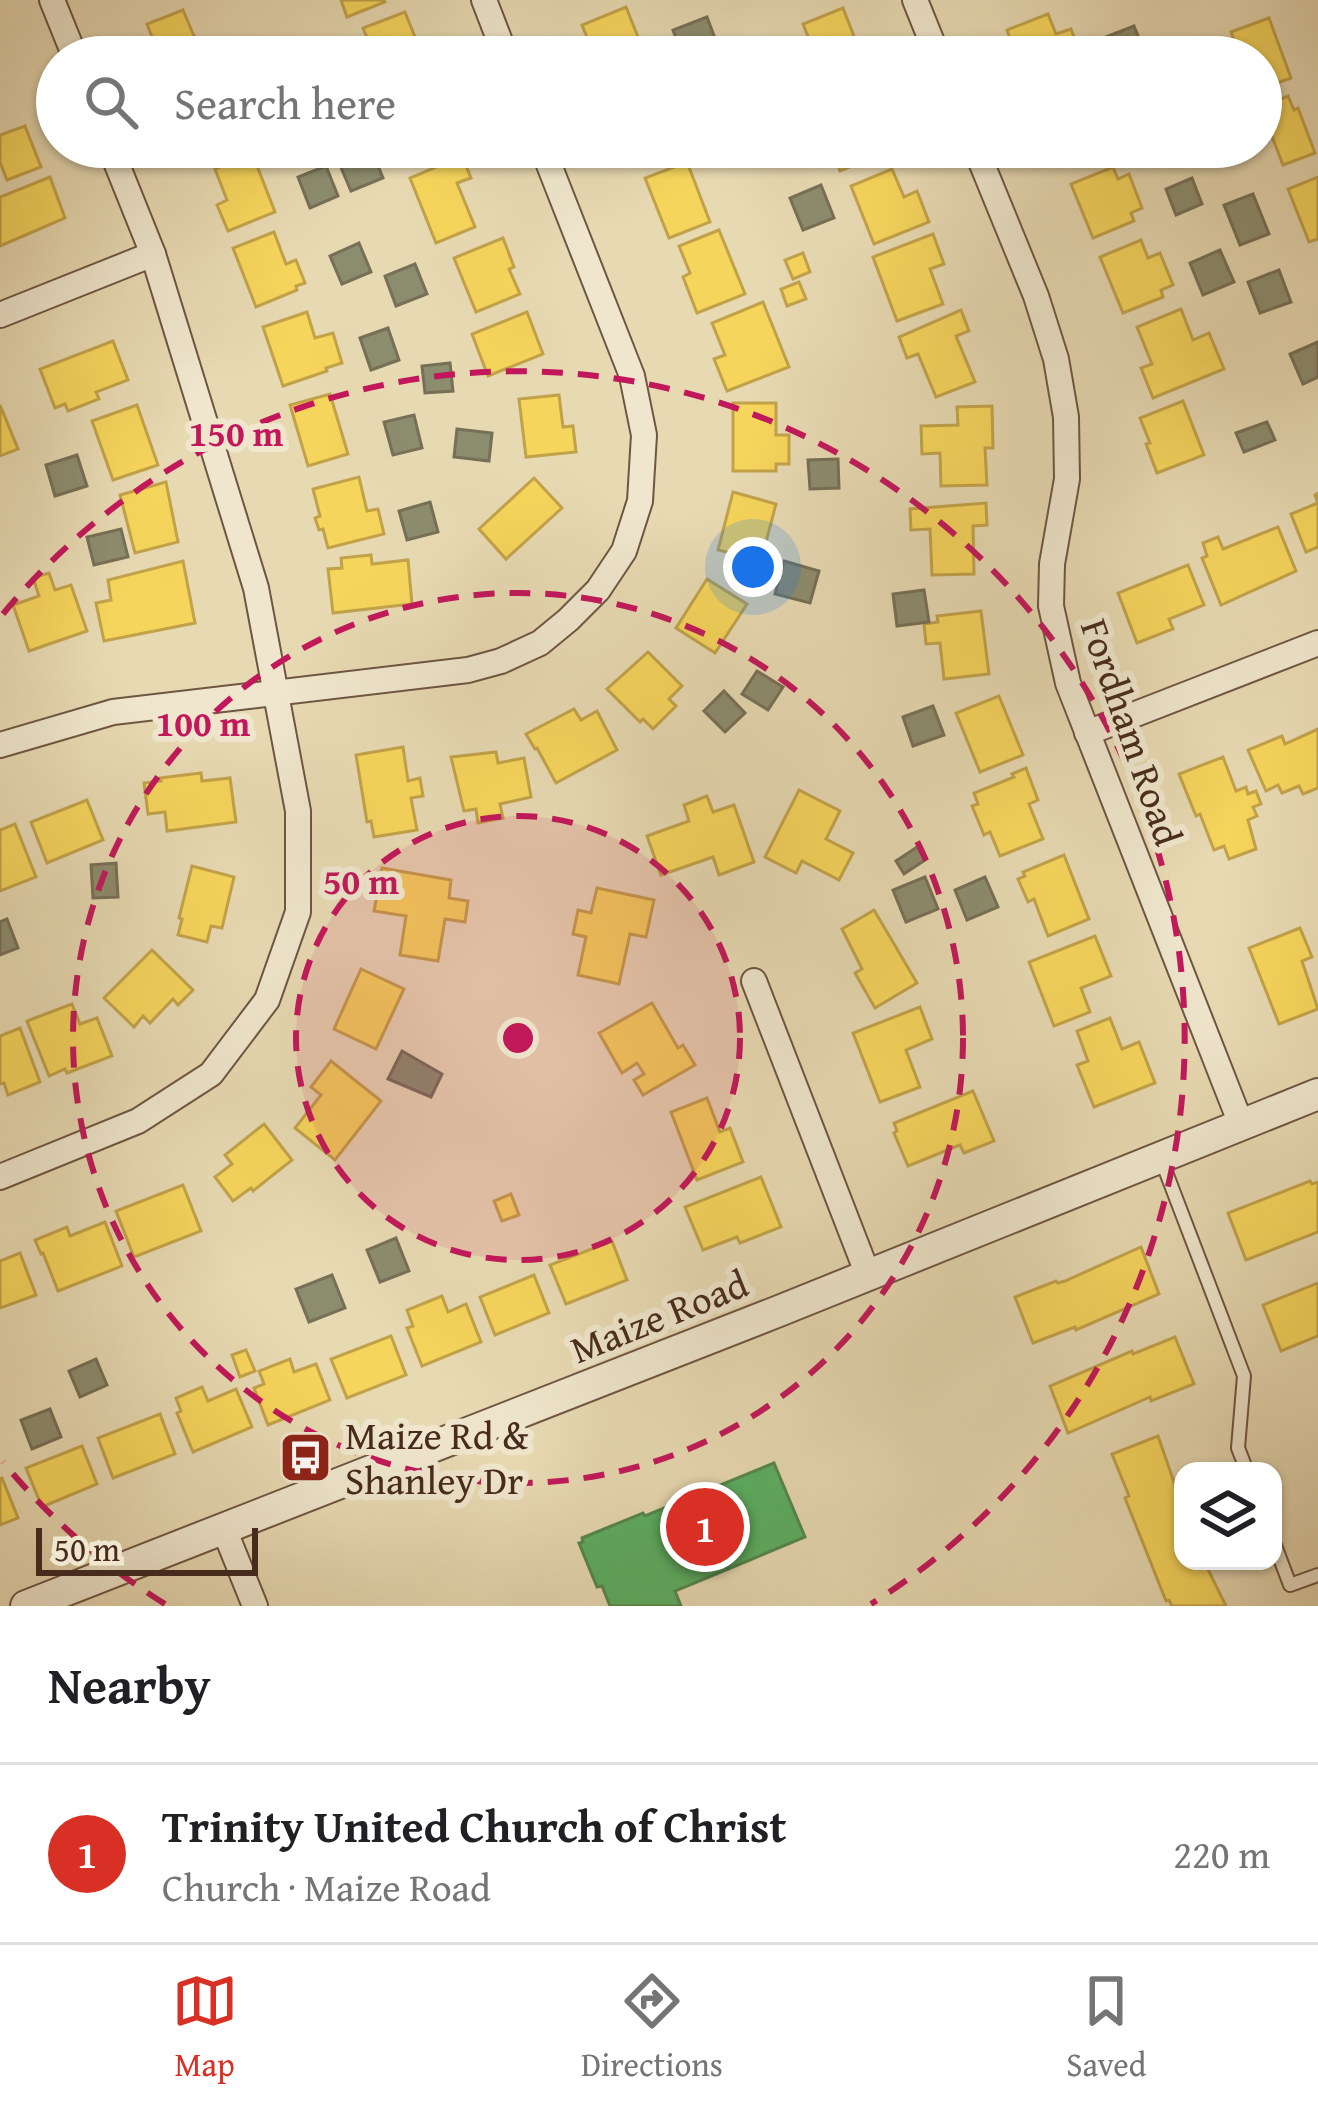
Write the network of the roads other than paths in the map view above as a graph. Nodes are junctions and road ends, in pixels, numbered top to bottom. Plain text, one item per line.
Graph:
1 (52, 0) edge
2 (484, 0) edge
3 (915, 0) edge
4 (66, 36) edge
5 (498, 36) edge
6 (930, 36) edge
7 (118, 168) edge
8 (550, 168) edge
9 (984, 168) edge
10 (153, 254) junction
11 (0, 315) edge
12 (1318, 643) edge
13 (275, 694) junction
14 (1087, 733) junction
15 (0, 745) edge
16 (754, 981) dead end
17 (1318, 1094) edge
18 (1240, 1124) junction
19 (1161, 1159) junction
20 (0, 1177) edge
21 (868, 1275) junction
22 (1243, 1462) edge
23 (224, 1529) junction
24 (1282, 1564) edge
25 (1318, 1575) edge
26 (26, 1606) edge
27 (255, 1606) edge

1 - 4 street
2 - 5 street
3 - 6 street
7 - 10 street
8 - 13 street
9 - 14 street, Fordham Road
10 - 11 street
10 - 13 street
12 - 14 street
13 - 15 street
13 - 20 street
14 - 18 street, Fordham Road
16 - 21 street
17 - 18 street, Maize Road
18 - 19 street, Maize Road
19 - 21 street, Maize Road
19 - 22 lane
21 - 23 street, Maize Road
23 - 26 street, Maize Road
23 - 27 street
24 - 25 lane

